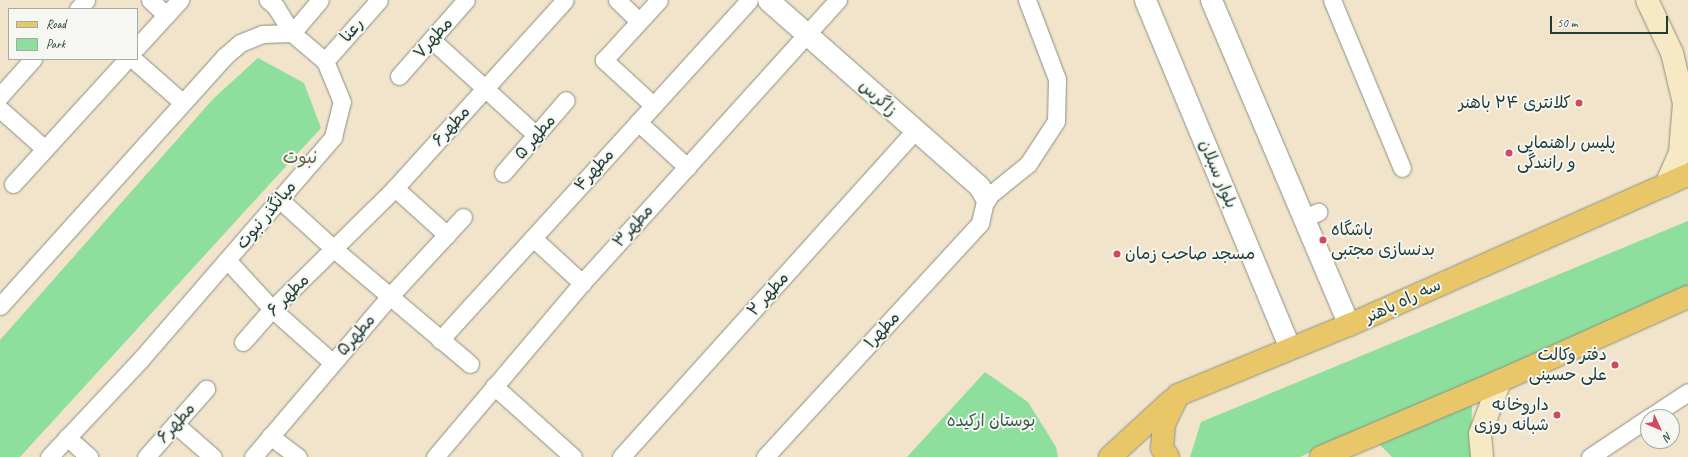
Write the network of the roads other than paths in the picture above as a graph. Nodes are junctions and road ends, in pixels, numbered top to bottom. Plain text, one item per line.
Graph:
1 (150, 0) edge
2 (180, 0) edge
3 (268, 0) edge
4 (320, 0) edge
5 (379, 0) edge
6 (466, 0) edge
7 (565, 0) edge
8 (617, 0) edge
9 (659, 0) edge
10 (749, 0) edge
11 (768, 0) edge
12 (838, 0) edge
13 (1026, 0) edge
14 (1145, 0) edge
15 (1211, 0) edge
16 (1332, 0) edge
17 (1647, 0) edge
18 (166, 15) junction
19 (640, 21) junction
20 (292, 33) junction
21 (807, 34) junction
22 (432, 40) junction
23 (138, 47) edge
24 (32, 60) edge
25 (125, 60) edge
26 (134, 60) edge
27 (325, 61) junction
28 (399, 76) dead end
29 (485, 89) junction
30 (0, 96) edge
31 (566, 100) dead end
32 (182, 102) junction
33 (653, 105) junction
34 (1686, 105) edge
35 (0, 109) edge
36 (638, 122) junction
37 (915, 131) junction
38 (536, 135) junction
39 (45, 149) junction
40 (687, 167) junction
41 (1402, 168) dead end
42 (503, 173) dead end
43 (1688, 175) edge
44 (13, 184) dead end
45 (1666, 185) junction
46 (395, 188) junction
47 (986, 198) junction
48 (279, 199) junction
49 (463, 217) dead end
50 (446, 235) junction
51 (533, 238) junction
52 (334, 249) junction
53 (227, 260) junction
54 (582, 283) junction
55 (389, 297) junction
56 (1688, 297) edge
57 (0, 306) edge
58 (272, 309) junction
59 (1349, 325) junction
60 (440, 340) junction
61 (243, 342) dead end
62 (1290, 348) junction
63 (332, 362) junction
64 (470, 364) dead end
65 (1500, 381) junction
66 (494, 386) junction
67 (206, 389) dead end
68 (1688, 392) edge
69 (1178, 395) junction
70 (1662, 409) edge
71 (175, 424) junction
72 (1640, 424) edge
73 (270, 436) junction
74 (68, 437) junction
75 (1331, 455) edge
76 (48, 457) edge
77 (89, 457) edge
78 (146, 457) edge
79 (213, 457) edge
80 (253, 457) edge
81 (298, 457) edge
82 (435, 457) edge
83 (573, 457) edge
84 (622, 457) edge
85 (765, 457) edge
86 (1110, 457) edge
87 (1168, 457) edge
88 (1482, 457) edge
89 (1590, 457) edge

1 - 18 street
2 - 18 street
3 - 20 street, میانگذر نبوت
4 - 20 street
5 - 27 street, رعنا
6 - 22 street, مطهر۷
7 - 29 street, مطهر۶
8 - 19 street
9 - 19 street
10 - 33 street, مطهر۴
11 - 21 street, زاگرس
12 - 21 street, مطهر۳
13 - 47 street
14 - 62 street, بلوار سبلان
15 - 59 street
16 - 41 street
17 - 34 main road
18 - 23 street
19 - 33 street
20 - 27 street, میانگذر نبوت
20 - 32 street
21 - 37 street, زاگرس
21 - 40 street, مطهر۳
22 - 28 street, مطهر۷
22 - 29 street
24 - 30 street
25 - 39 street
26 - 32 street
27 - 48 street, میانگذر نبوت
29 - 38 street
29 - 46 street, مطهر۶
31 - 38 street, مطهر ۵
32 - 57 street
33 - 36 street, مطهر۴
34 - 45 main road
35 - 39 street
36 - 40 street
36 - 51 street, مطهر۴
37 - 47 street, زاگرس
37 - 84 street, مطهر ۲
38 - 42 street, مطهر ۵
39 - 44 street
40 - 54 street, مطهر۳
43 - 45 main road, سه راه باهنر
45 - 59 main road, سه راه باهنر
46 - 50 street
46 - 52 street, مطهر۶
47 - 85 street, مطهر۱
48 - 52 street
48 - 53 street, میانگذر نبوت
49 - 50 street, مطهر۵
50 - 55 street, مطهر۵
51 - 54 street
51 - 60 street, مطهر۴
52 - 55 street
52 - 58 street, مطهر ۶
53 - 58 street
53 - 74 street, میانگذر نبوت
54 - 66 street, مطهر۳
55 - 60 street
55 - 63 street, مطهر۵
56 - 65 main road
58 - 61 street, مطهر ۶
58 - 63 street
59 - 62 main road, سه راه باهنر
60 - 64 street
62 - 69 main road, سه راه باهنر
63 - 73 street, مطهر۵
65 - 75 main road
65 - 88 main road
66 - 82 street, مطهر۳
66 - 83 street
67 - 71 street, مطهر۶
68 - 70 street
69 - 86 main road, سه راه باهنر
69 - 87 main road
71 - 78 street, مطهر۶
71 - 79 street
72 - 89 street
73 - 80 street, مطهر۵
73 - 81 street
74 - 76 street, میانگذر نبوت
74 - 77 street

